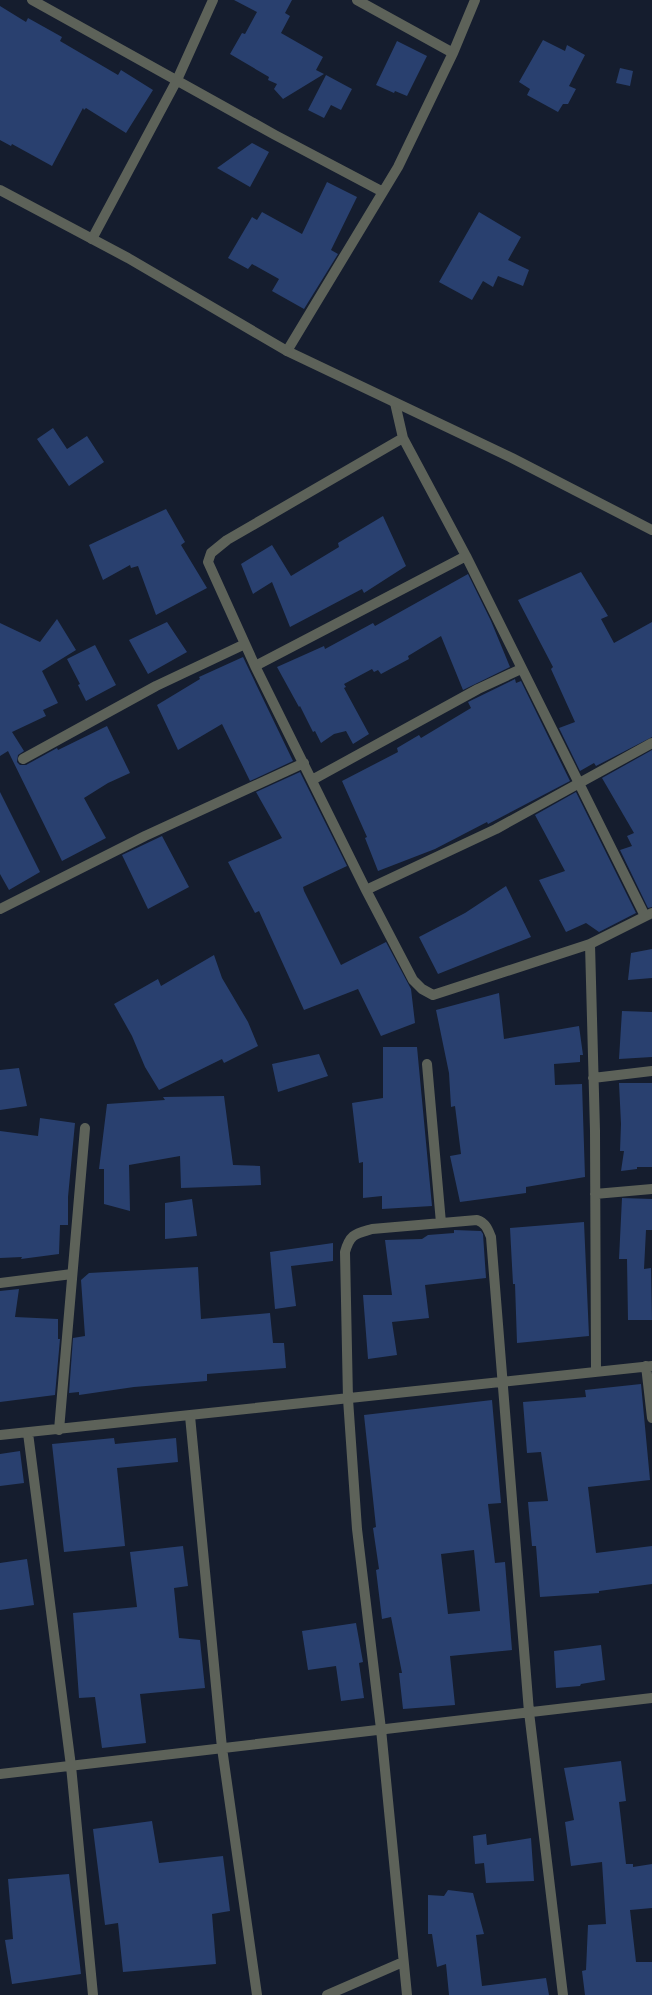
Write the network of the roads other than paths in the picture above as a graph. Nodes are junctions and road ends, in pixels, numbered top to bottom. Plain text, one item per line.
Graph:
1 (32, 0) edge
2 (213, 0) edge
3 (358, 0) edge
4 (475, 0) edge
5 (453, 53) junction
6 (177, 80) junction
7 (0, 190) edge
8 (383, 192) junction
9 (92, 239) junction
10 (287, 351) junction
11 (395, 403) junction
12 (403, 438) junction
13 (652, 530) edge
14 (466, 556) junction
15 (246, 644) junction
16 (255, 666) junction
17 (521, 669) junction
18 (652, 743) edge
19 (23, 760) dead end
20 (304, 763) junction
21 (312, 780) junction
22 (578, 783) junction
23 (366, 890) junction
24 (0, 909) edge
25 (648, 915) edge
26 (590, 944) junction
27 (427, 1064) dead end
28 (652, 1071) edge
29 (593, 1078) junction
30 (85, 1128) dead end
31 (652, 1189) edge
32 (595, 1194) junction
33 (441, 1223) junction
34 (72, 1274) junction
35 (0, 1283) edge
36 (649, 1366) edge
37 (596, 1372) junction
38 (503, 1382) junction
39 (348, 1399) junction
40 (190, 1416) junction
41 (652, 1418) edge
42 (59, 1430) junction
43 (28, 1433) junction
44 (0, 1435) edge
45 (652, 1698) edge
46 (529, 1712) junction
47 (381, 1729) junction
48 (222, 1748) junction
49 (71, 1766) junction
50 (0, 1774) edge
51 (403, 1962) junction
52 (93, 1995) edge
53 (257, 1995) edge
54 (327, 1995) edge
55 (407, 1995) edge
56 (562, 1995) edge

1 - 6 street
2 - 6 street
3 - 5 street
4 - 5 street
5 - 8 street
6 - 8 street
6 - 9 street
7 - 9 street
8 - 10 street
9 - 10 street
10 - 11 street
11 - 12 street
11 - 13 street
12 - 14 street
12 - 15 street
14 - 16 street
14 - 17 street
15 - 16 street
15 - 19 street
16 - 20 street
17 - 21 street
17 - 22 street
18 - 22 street
20 - 21 street
20 - 24 street
21 - 23 street
22 - 23 street
22 - 25 street
23 - 26 street
25 - 26 street
26 - 29 street
27 - 33 street
28 - 29 street
29 - 32 street
30 - 34 street
31 - 32 street
32 - 37 street
33 - 38 street
33 - 39 street
34 - 35 street
34 - 42 street
36 - 37 street
36 - 41 street
37 - 38 street
38 - 39 street
38 - 46 street
39 - 40 street
39 - 47 street
40 - 42 street
40 - 48 street
42 - 43 street
43 - 44 street
43 - 49 street
45 - 46 street
46 - 47 street
46 - 56 street
47 - 48 street
47 - 51 street
48 - 49 street
48 - 53 street
49 - 50 street
49 - 52 street
51 - 54 street
51 - 55 street

